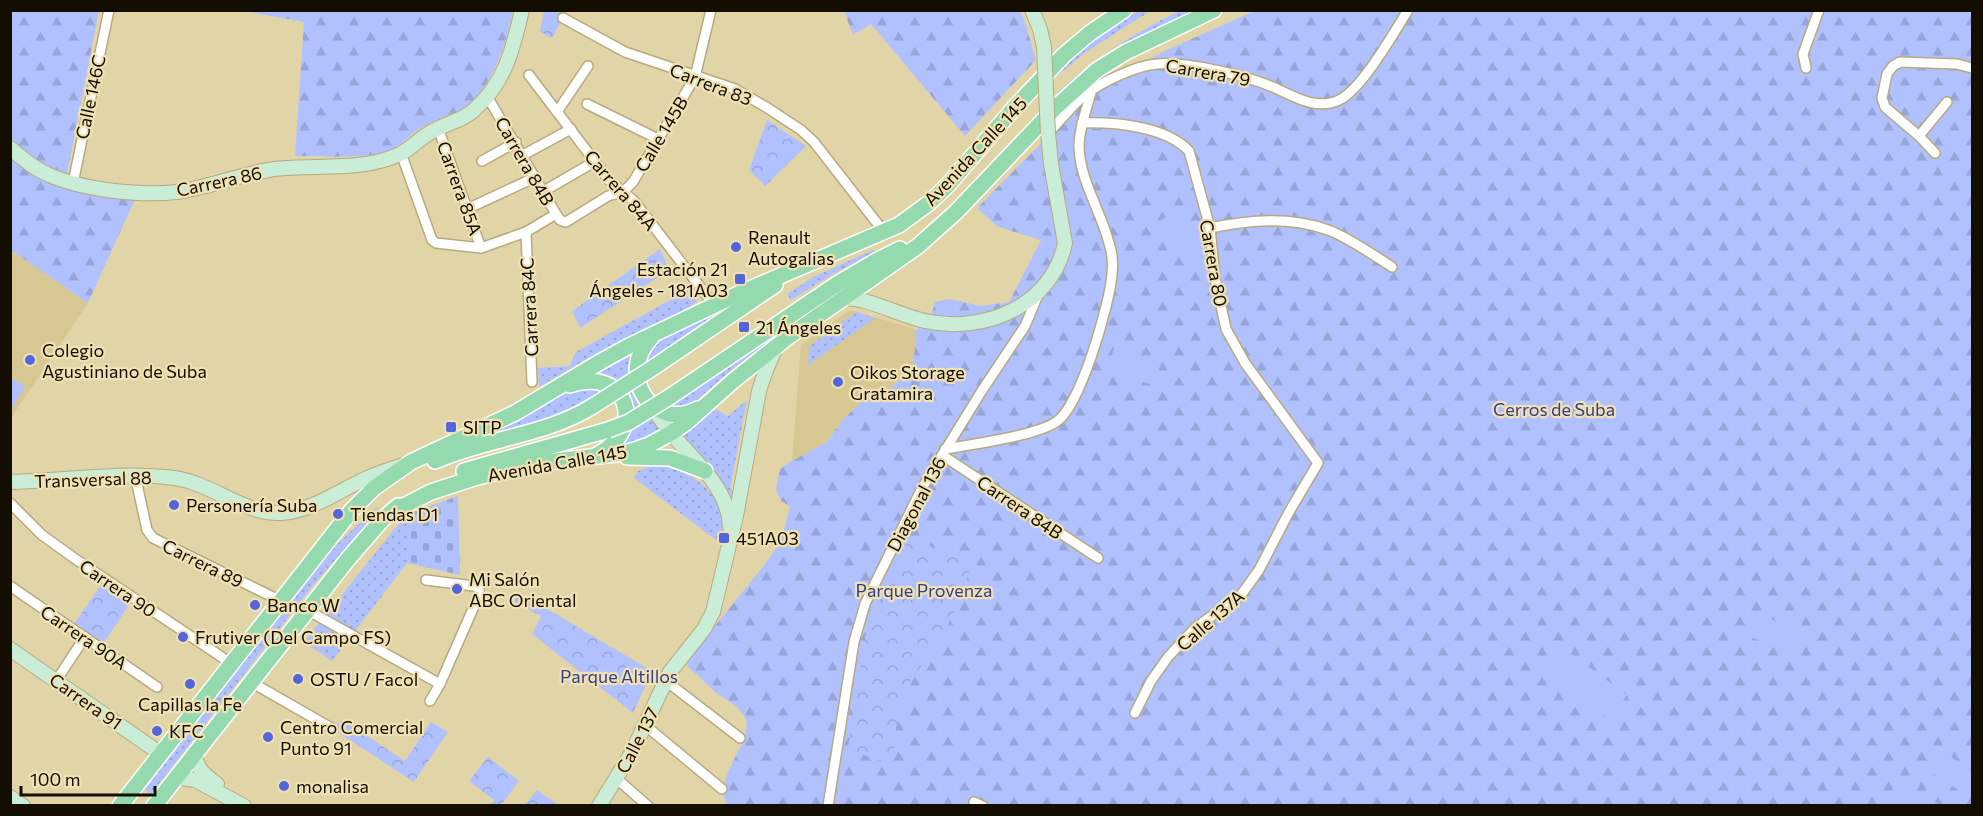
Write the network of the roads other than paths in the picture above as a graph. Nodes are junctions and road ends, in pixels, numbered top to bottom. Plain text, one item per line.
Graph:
1 (109, 10) edge
2 (522, 10) edge
3 (711, 10) edge
4 (1032, 10) edge
5 (1124, 10) edge
6 (1214, 10) edge
7 (1408, 10) edge
8 (1819, 10) edge
9 (563, 18) dead end
10 (588, 66) dead end
11 (1806, 68) dead end
12 (1972, 68) edge
13 (529, 75) dead end
14 (695, 77) junction
15 (1092, 89) junction
16 (487, 96) junction
17 (1947, 102) dead end
18 (587, 104) dead end
19 (557, 112) junction
20 (1082, 123) junction
21 (438, 128) junction
22 (571, 129) junction
23 (1919, 136) junction
24 (1048, 137) junction
25 (658, 139) junction
26 (516, 142) junction
27 (10, 148) edge
28 (401, 153) junction
29 (1935, 153) dead end
30 (523, 155) junction
31 (482, 161) dead end
32 (594, 162) junction
33 (536, 177) junction
34 (73, 183) junction
35 (544, 191) junction
36 (623, 192) junction
37 (467, 208) junction
38 (556, 214) junction
39 (567, 222) joint
40 (942, 225) junction
41 (1210, 228) junction
42 (526, 232) junction
43 (884, 232) junction
44 (481, 248) junction
45 (808, 265) junction
46 (1392, 267) dead end
47 (871, 278) junction
48 (1039, 293) junction
49 (842, 298) junction
50 (714, 305) junction
51 (885, 308) junction
52 (660, 332) junction
53 (777, 345) junction
54 (733, 381) junction
55 (532, 382) dead end
56 (759, 391) junction
57 (717, 395) junction
58 (542, 397) junction
59 (649, 403) junction
60 (671, 433) junction
61 (944, 452) junction
62 (595, 457) junction
63 (411, 462) junction
64 (1318, 463) joint
65 (705, 471) junction
66 (135, 475) junction
67 (10, 482) edge
68 (10, 503) edge
69 (392, 512) junction
70 (730, 544) junction
71 (326, 545) junction
72 (1098, 558) dead end
73 (426, 580) dead end
74 (10, 586) edge
75 (280, 601) junction
76 (307, 610) junction
77 (85, 638) junction
78 (10, 650) edge
79 (232, 664) junction
80 (57, 681) junction
81 (666, 681) junction
82 (251, 682) junction
83 (440, 684) junction
84 (157, 687) dead end
85 (430, 701) dead end
86 (1135, 713) dead end
87 (646, 726) junction
88 (333, 729) dead end
89 (740, 738) dead end
90 (195, 753) junction
91 (161, 754) junction
92 (176, 777) junction
93 (617, 779) junction
94 (722, 789) dead end
95 (10, 796) edge
96 (241, 803) edge
97 (23, 806) edge
98 (120, 806) edge
99 (154, 806) edge
100 (599, 806) edge
101 (648, 806) edge
102 (828, 806) edge

1 - 34 street, Calle 146C
2 - 16 street, Carrera 86
3 - 14 street, Calle 145B
4 - 24 street, bridge
5 - 43 main road, Avenida Calle 145
6 - 40 main road, Avenida Calle 145
7 - 15 street, Carrera 79
8 - 11 street
9 - 14 street, Carrera 83
10 - 19 street
12 - 23 street
13 - 19 street, Carrera 84A
14 - 25 street, Calle 145B
14 - 43 street, Carrera 83
15 - 20 street
15 - 24 street, Carrera 79
16 - 21 street, Carrera 86
16 - 26 street, Carrera 84B
17 - 23 street
18 - 25 street
19 - 22 street, Carrera 84A
20 - 41 street, Carrera 80
20 - 61 street
21 - 28 street, Carrera 86
21 - 37 street, Carrera 85A
22 - 30 street
22 - 32 street, Carrera 84A
23 - 29 street
24 - 48 street, Diagonal 136
25 - 36 street, Calle 145B
26 - 30 street, Carrera 84B
26 - 31 street
27 - 34 street, Carrera 86
28 - 34 street, Carrera 86
28 - 44 street
30 - 33 street, Carrera 84B
32 - 35 street
32 - 36 street, Carrera 84A
33 - 35 street, Carrera 84B
33 - 37 street
35 - 38 street, Carrera 84B
36 - 39 street, Calle 145B
36 - 50 street, Carrera 84A
37 - 44 street, Carrera 85A
38 - 39 street, Carrera 84B
38 - 42 street
40 - 47 main road, Avenida Calle 145
40 - 69 main road, Avenida Calle 145, bridge
41 - 46 street
41 - 64 street, Carrera 80
42 - 44 street
42 - 55 street, Carrera 84C
43 - 45 main road, Avenida Calle 145
45 - 50 main road, Avenida Calle 145
45 - 71 main road, Avenida Calle 145, bridge
47 - 49 main road, Avenida Calle 145
47 - 51 street
48 - 51 street, Diagonal 136
48 - 61 street, Diagonal 136
49 - 51 street, Diagonal 136
49 - 53 main road, Avenida Calle 145
50 - 52 main road, Avenida Calle 145
52 - 58 main road, Avenida Calle 145
52 - 59 main road
53 - 54 main road, Avenida Calle 145
53 - 56 street, Calle 137
54 - 56 street
54 - 57 main road, Avenida Calle 145
56 - 70 street, Calle 137
57 - 59 main road
57 - 60 main road, Avenida Calle 145
58 - 62 main road
58 - 63 main road, Avenida Calle 145
59 - 60 street, Calle 137
60 - 62 main road, Avenida Calle 145
60 - 65 street, Calle 137
61 - 72 street, Carrera 84B
61 - 102 street, Diagonal 136
62 - 65 main road
62 - 69 main road, Avenida Calle 145
63 - 66 street, Transversal 88
63 - 71 main road, Avenida Calle 145
64 - 86 street, Calle 137A
65 - 70 street, Calle 137
66 - 67 street, Transversal 88
66 - 75 street, Carrera 89
68 - 79 street, Carrera 90
69 - 76 main road, Avenida Calle 145
70 - 81 street, Calle 137
71 - 75 main road, Avenida Calle 145
73 - 83 street
74 - 77 street, Carrera 90A
75 - 79 main road, Avenida Calle 145
76 - 82 main road, Avenida Calle 145
76 - 83 street
77 - 80 street
77 - 84 street, Carrera 90A
78 - 80 street, Carrera 91
79 - 91 main road, Avenida Calle 145
80 - 91 street, Carrera 91
81 - 87 street, Calle 137
81 - 89 street
82 - 88 street
82 - 90 main road, Avenida Calle 145
83 - 85 street
87 - 93 street, Calle 137
87 - 94 street
90 - 92 main road, Avenida Calle 145
90 - 96 street
91 - 98 main road, Avenida Calle 145
92 - 96 street
92 - 99 main road, Avenida Calle 145
93 - 100 street, Calle 137
93 - 101 street
95 - 97 street

